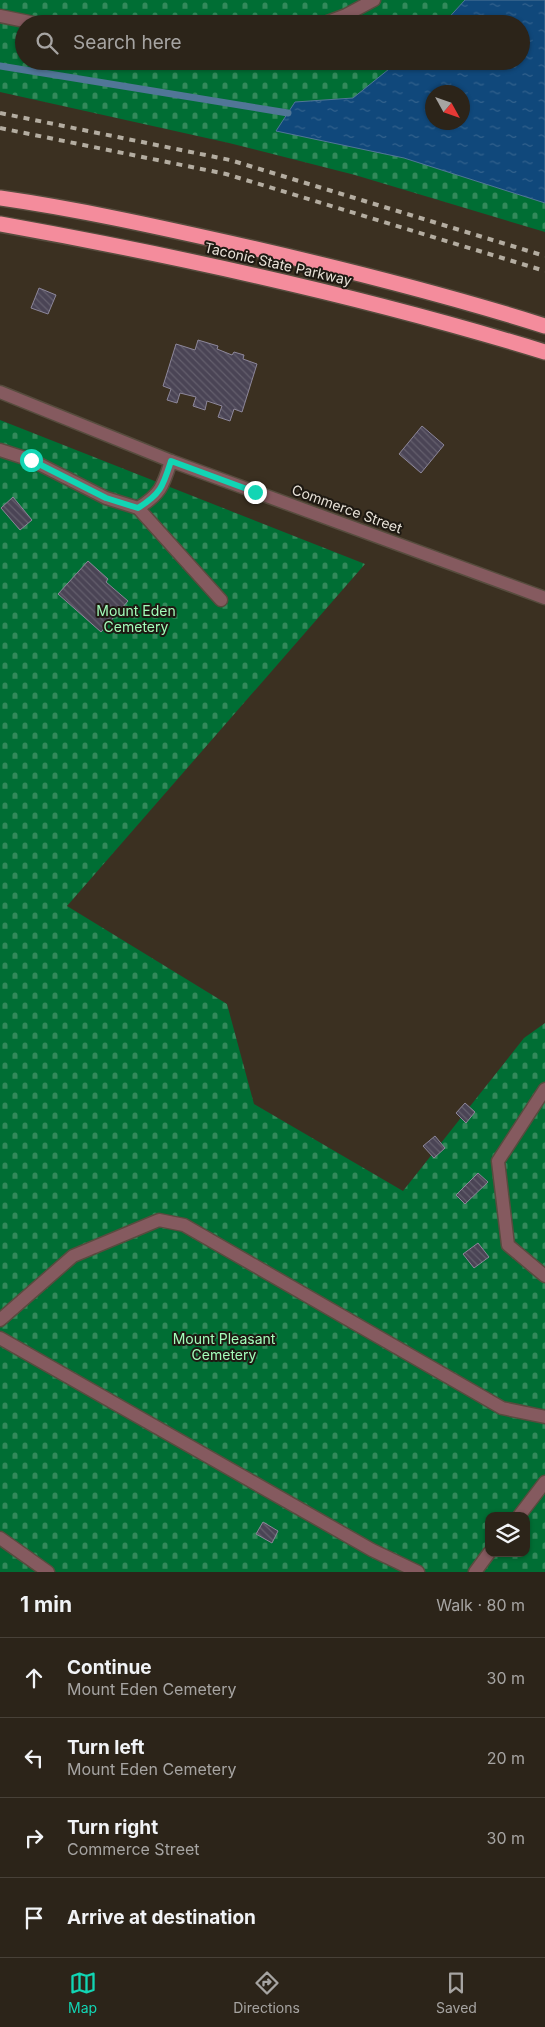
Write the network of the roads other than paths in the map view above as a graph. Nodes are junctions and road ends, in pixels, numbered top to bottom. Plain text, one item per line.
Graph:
1 (374, 0) edge
2 (346, 15) edge
3 (0, 16) edge
4 (15, 19) edge
5 (0, 198) edge
6 (0, 224) edge
7 (545, 326) edge
8 (545, 352) edge
9 (0, 392) edge
10 (0, 450) edge
11 (171, 461) junction
12 (138, 508) junction
13 (545, 598) edge
14 (221, 600) dead end
15 (545, 1089) edge
16 (545, 1276) edge
17 (0, 1320) edge
18 (0, 1338) edge
19 (545, 1416) edge
20 (545, 1482) edge
21 (522, 1512) edge
22 (0, 1538) edge
23 (486, 1557) edge
24 (48, 1572) edge
25 (418, 1572) edge
26 (475, 1572) edge

1 - 2 street
3 - 4 street
5 - 7 highway, Taconic State Parkway
6 - 8 highway, Taconic State Parkway
9 - 11 street, Commerce Street
10 - 12 street
11 - 12 street
11 - 13 street, Commerce Street
12 - 14 street
15 - 16 street
17 - 19 street
18 - 25 street
20 - 21 street
22 - 24 street
23 - 26 street

